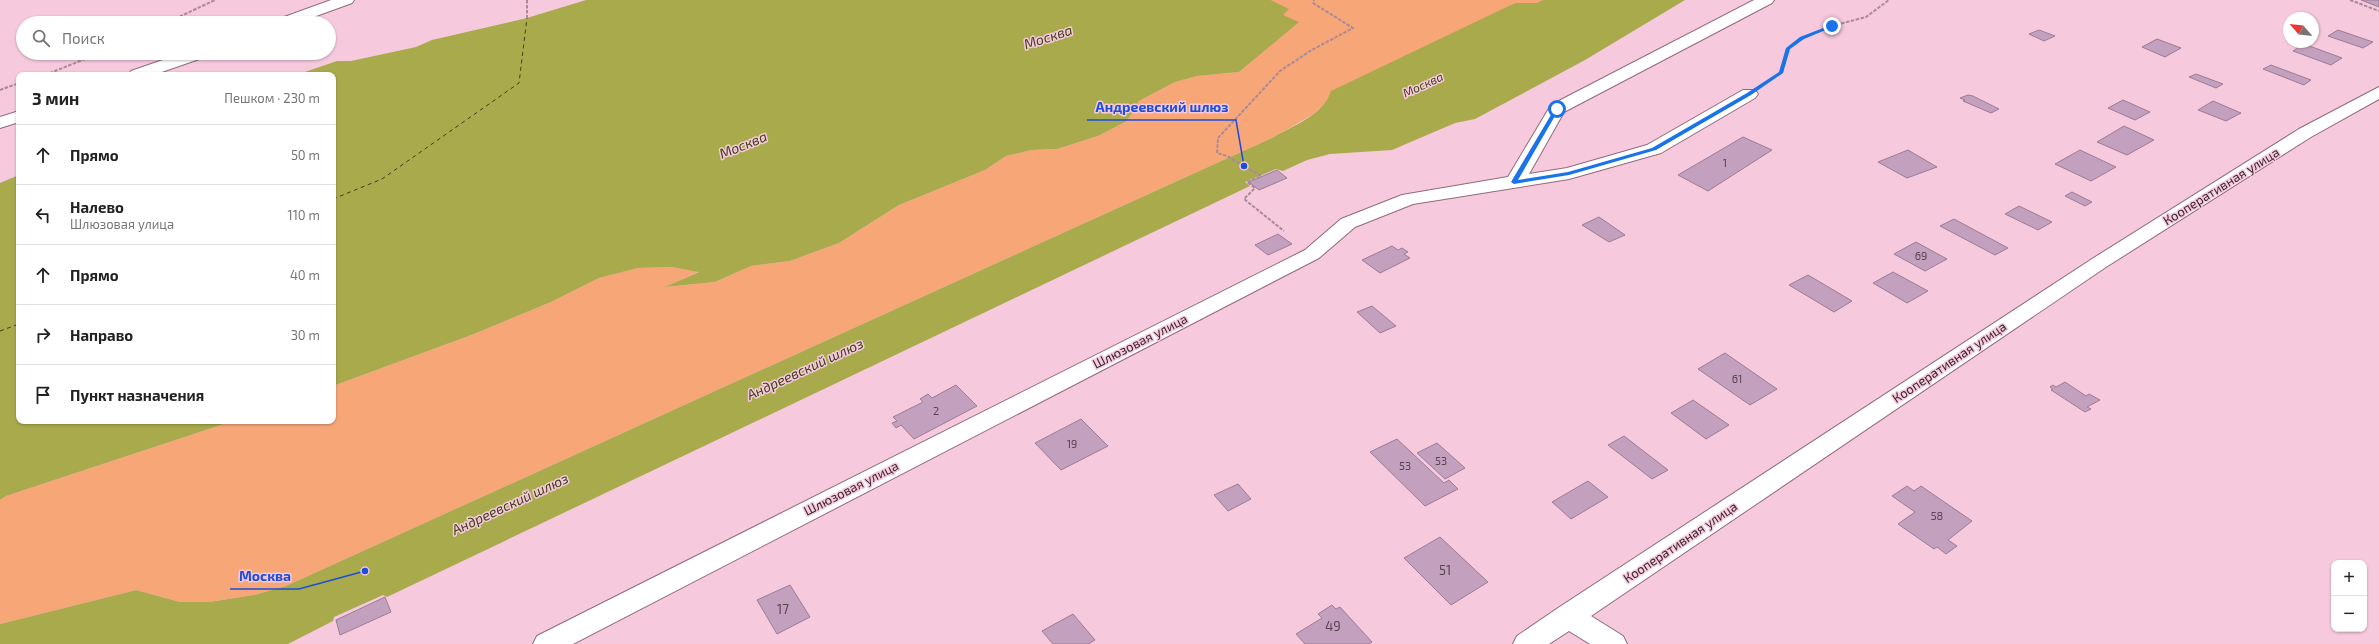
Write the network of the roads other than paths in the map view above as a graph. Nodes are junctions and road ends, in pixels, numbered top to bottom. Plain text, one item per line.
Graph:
1 (346, 0) edge
2 (1766, 0) edge
3 (301, 16) edge
4 (179, 60) edge
5 (145, 72) edge
6 (2379, 92) edge
7 (1749, 94) road end
8 (16, 117) edge
9 (0, 122) edge
10 (1514, 182) junction
11 (1568, 616) junction
12 (594, 619) junction
13 (547, 644) edge
14 (584, 644) edge
15 (1527, 644) edge
16 (1613, 644) edge

1 - 3 street
2 - 10 street
4 - 5 street
6 - 11 street, Кооперативная улица
7 - 10 street, Шлюзовая улица
8 - 9 street
10 - 12 street, Шлюзовая улица
11 - 15 street, Кооперативная улица
11 - 16 street
12 - 13 street, Шлюзовая улица
12 - 14 street

